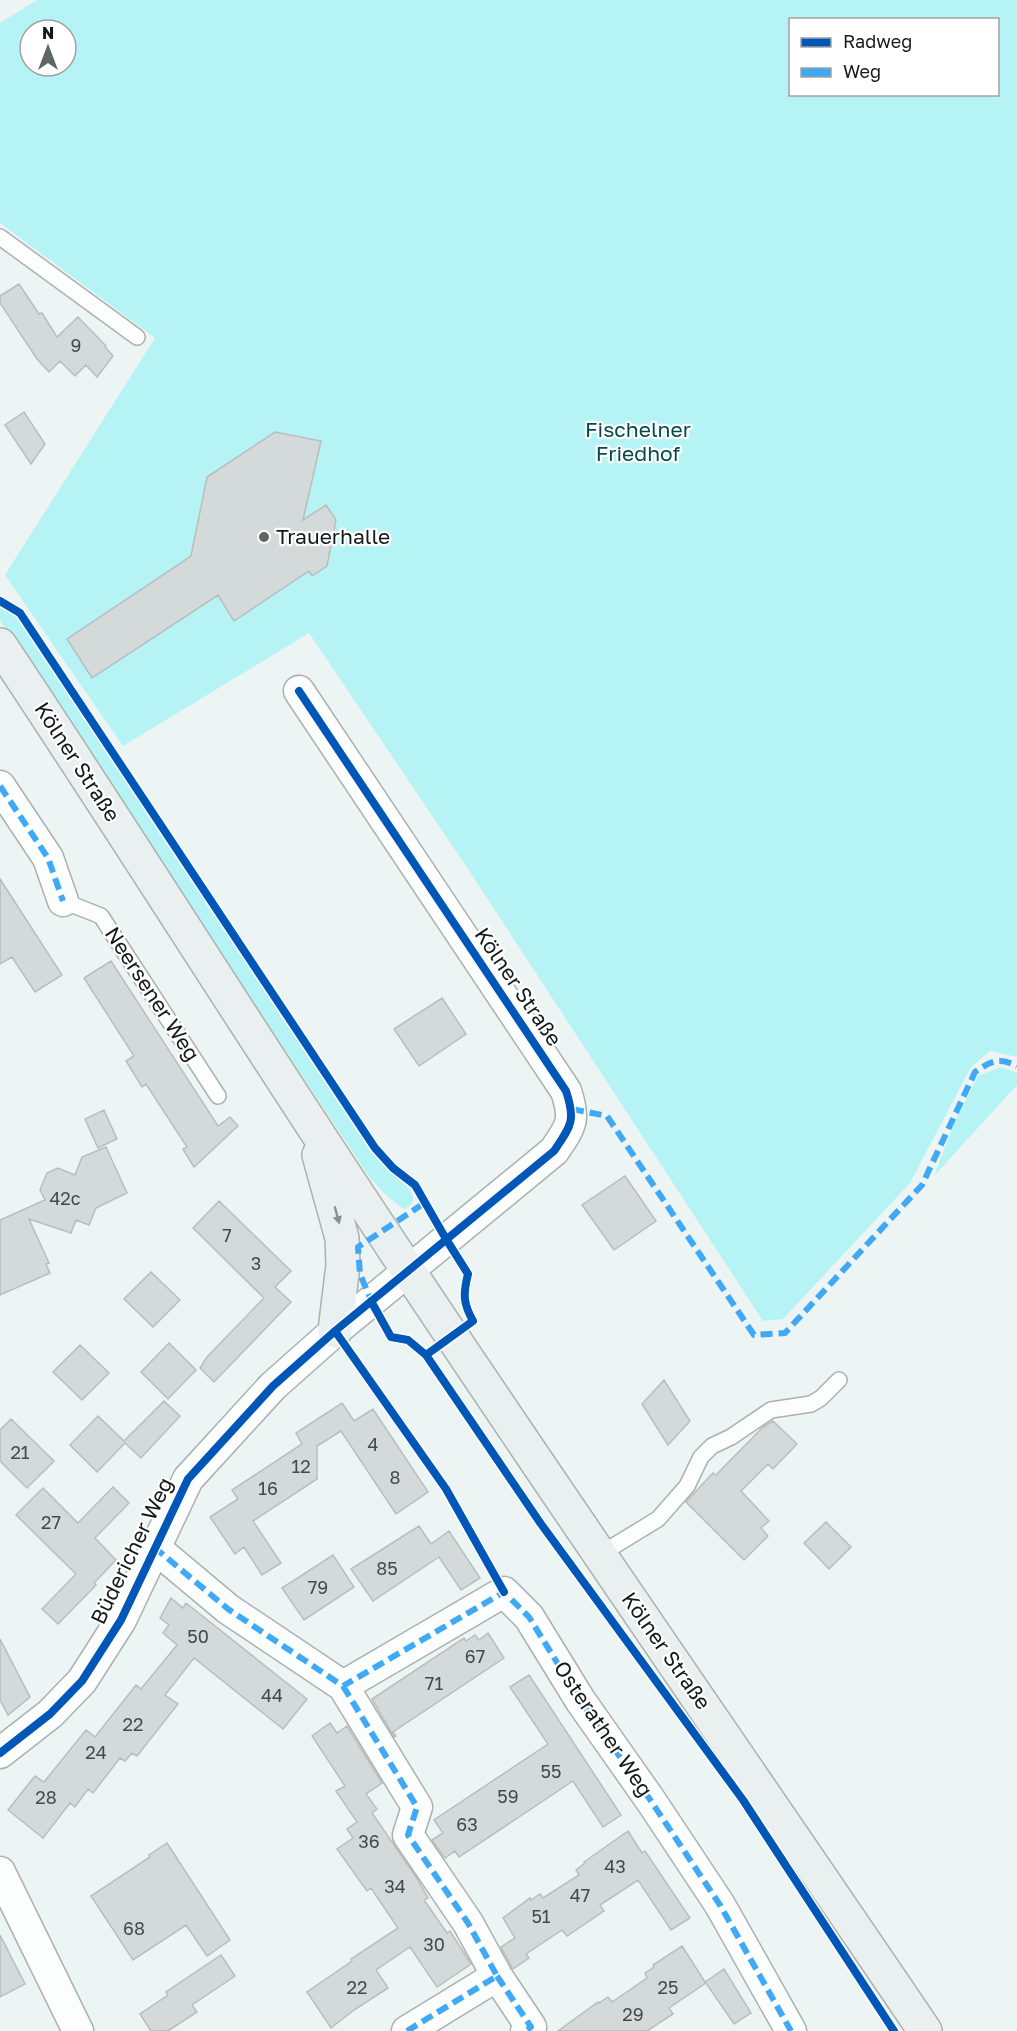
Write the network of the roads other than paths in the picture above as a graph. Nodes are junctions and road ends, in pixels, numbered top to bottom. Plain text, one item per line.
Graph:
1 (0, 237) edge
2 (137, 337) dead end
3 (0, 645) edge
4 (299, 691) dead end
5 (0, 786) edge
6 (63, 901) joint
7 (218, 1096) dead end
8 (308, 1119) junction
9 (408, 1271) junction
10 (335, 1331) junction
11 (839, 1380) dead end
12 (154, 1547) junction
13 (599, 1555) junction
14 (343, 1686) junction
15 (0, 1753) edge
16 (0, 1872) edge
17 (497, 1976) junction
18 (78, 2031) edge
19 (407, 2031) edge
20 (526, 2031) edge
21 (791, 2031) edge
22 (925, 2031) edge

1 - 2 lane
3 - 8 main road, Kölner Straße
4 - 9 street, Kölner Straße
5 - 6 street, Neersener Weg
6 - 7 lane, Neersener Weg
8 - 9 main road, Kölner Straße
8 -> 10 main road
9 - 10 street, Büdericher Weg
9 - 13 main road, Kölner Straße
10 - 12 street, Büdericher Weg
11 - 13 lane
12 - 14 street
12 - 15 street, Büdericher Weg
13 - 22 main road, Kölner Straße
14 - 17 street
14 - 21 street, Osterather Weg
16 - 18 street
17 - 19 street
17 - 20 street

